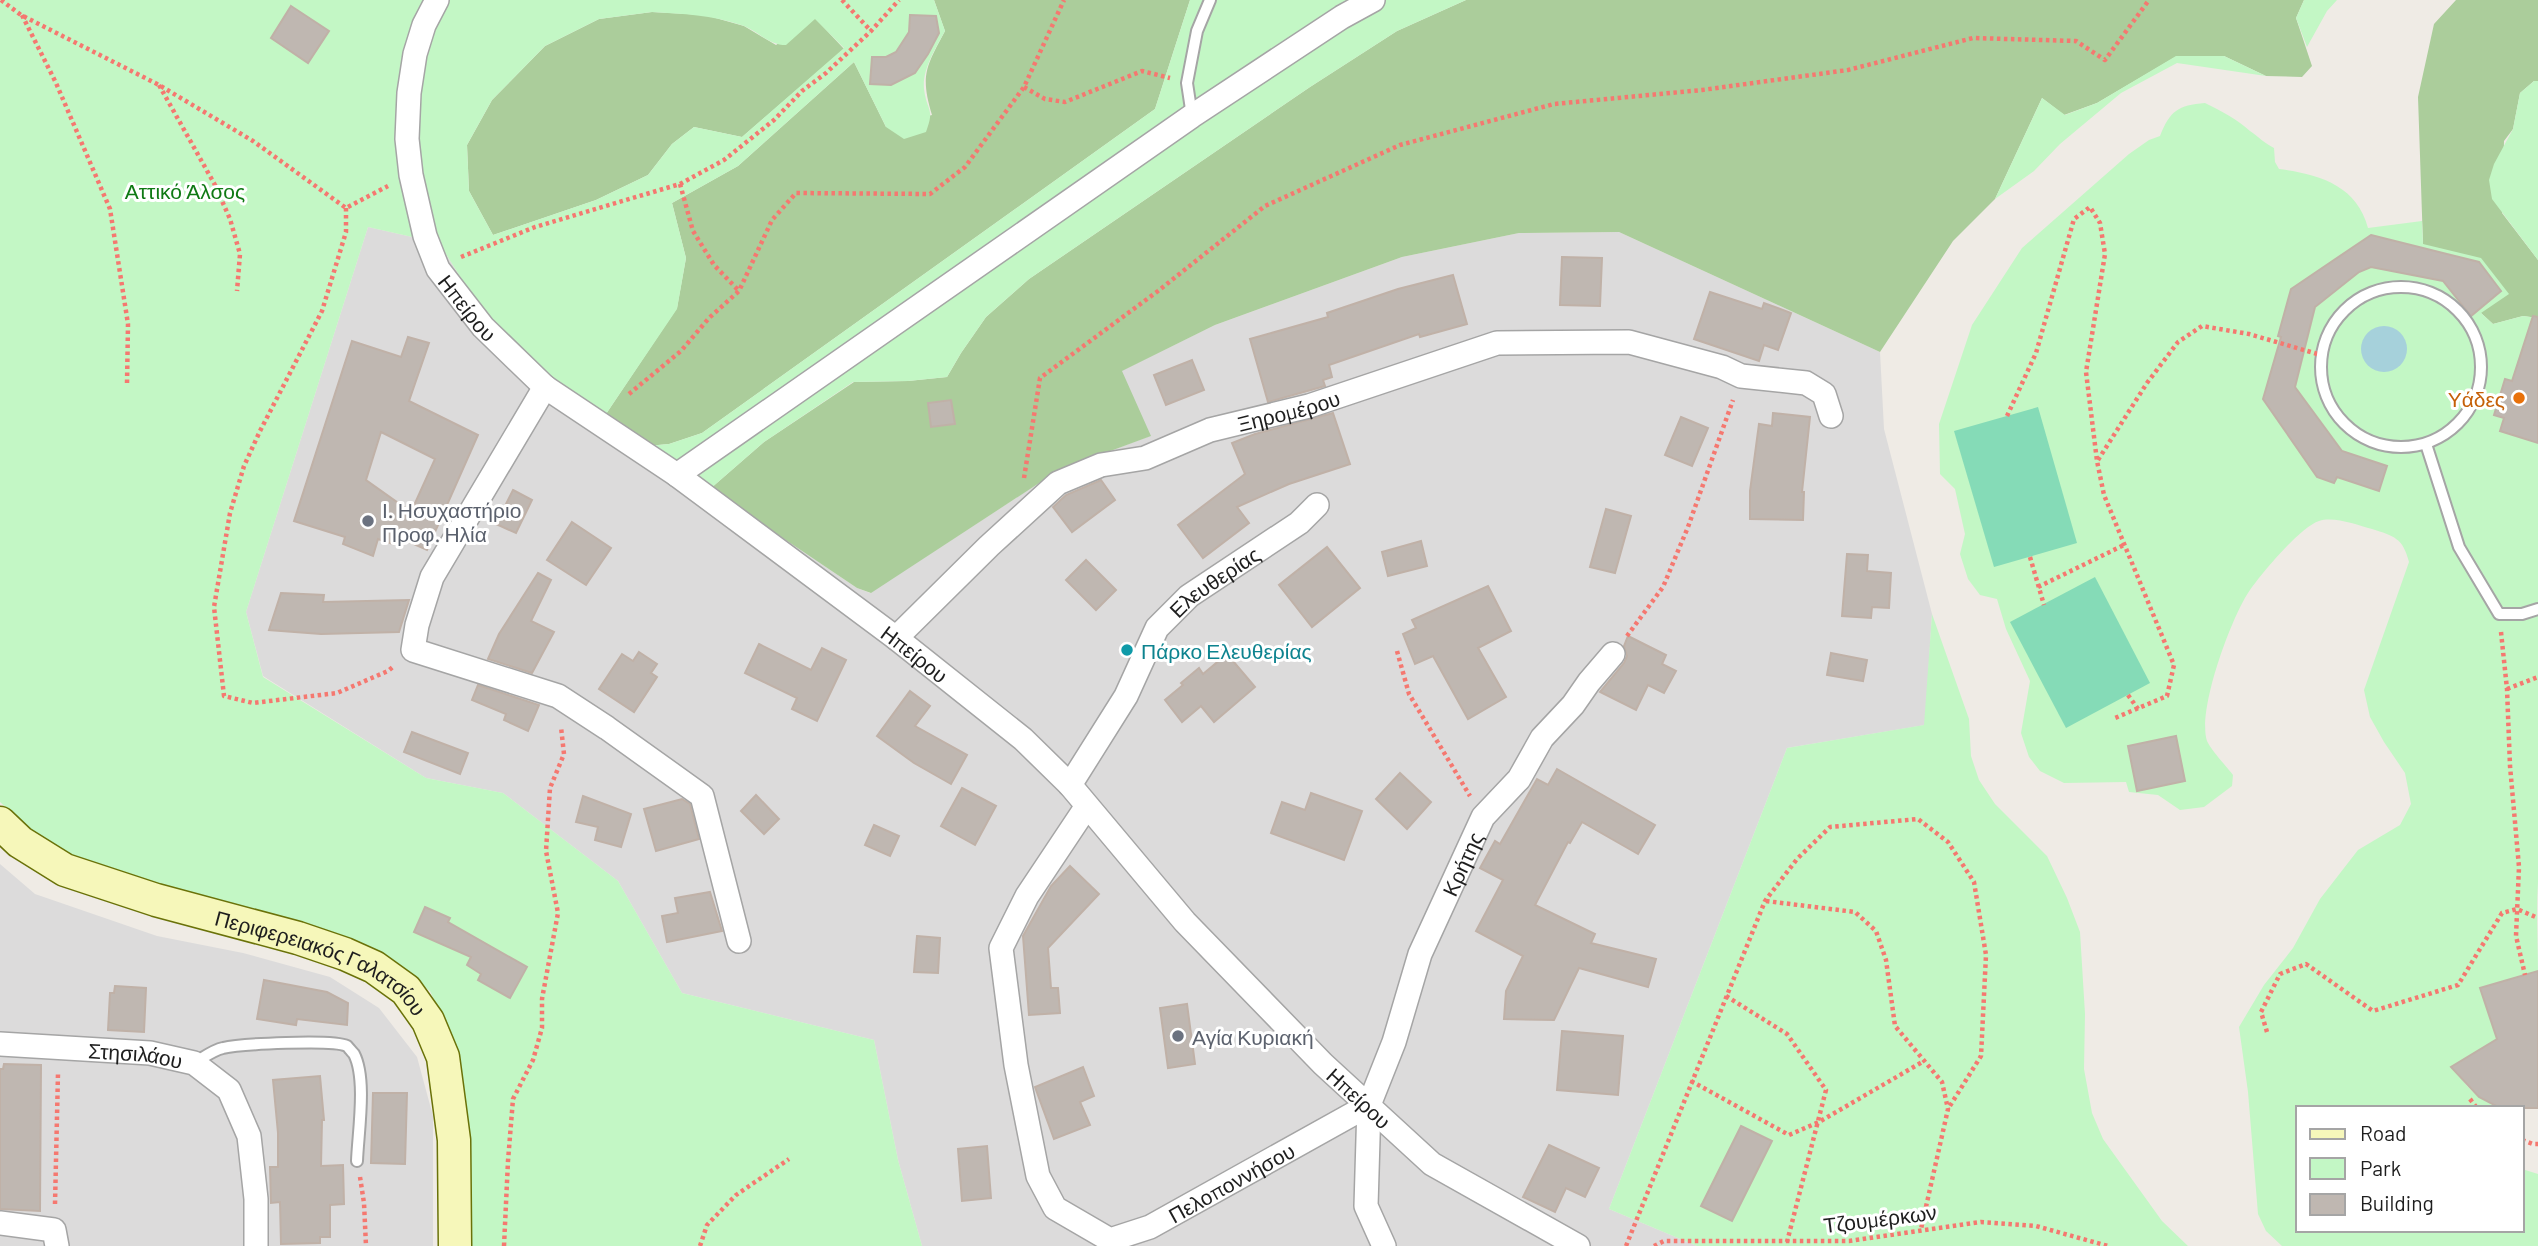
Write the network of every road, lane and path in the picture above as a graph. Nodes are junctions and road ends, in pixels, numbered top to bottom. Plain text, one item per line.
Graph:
1 (1, 0) edge
2 (437, 0) edge
3 (842, 0) edge
4 (899, 0) edge
5 (1064, 0) edge
6 (1210, 0) edge
7 (1373, 0) edge
8 (2149, 0) edge
9 (21, 15) junction
10 (871, 31) junction
11 (1187, 83) junction
12 (159, 85) junction
13 (1024, 87) junction
14 (1192, 116) junction
15 (411, 175) junction
16 (680, 184) junction
17 (346, 208) junction
18 (438, 269) junction
19 (738, 290) junction
20 (237, 291) dead end
21 (2321, 355) junction
22 (1741, 376) junction
23 (127, 384) dead end
24 (545, 387) junction
25 (629, 394) dead end
26 (1831, 416) dead end
27 (2007, 416) dead end
28 (2426, 444) junction
29 (2097, 461) junction
30 (677, 475) junction
31 (1317, 505) dead end
32 (1017, 521) junction
33 (2124, 545) junction
34 (2029, 557) dead end
35 (2038, 587) junction
36 (2044, 605) dead end
37 (2538, 609) edge
38 (2499, 614) junction
39 (897, 638) junction
40 (413, 650) junction
41 (1397, 651) dead end
42 (1614, 653) joint
43 (2538, 677) edge
44 (2507, 689) junction
45 (2129, 695) dead end
46 (558, 696) junction
47 (2138, 709) junction
48 (2115, 718) dead end
49 (1070, 785) junction
50 (1087, 806) junction
51 (1483, 817) junction
52 (0, 823) edge
53 (1765, 901) junction
54 (2517, 909) junction
55 (2538, 918) edge
56 (739, 941) dead end
57 (2525, 975) dead end
58 (1726, 996) junction
59 (2267, 1032) dead end
60 (0, 1044) edge
61 (59, 1047) junction
62 (1924, 1061) junction
63 (194, 1063) junction
64 (1691, 1081) junction
65 (2470, 1099) dead end
66 (1368, 1105) junction
67 (2475, 1106) edge
68 (1948, 1109) junction
69 (1819, 1122) junction
70 (789, 1159) dead end
71 (357, 1161) joint
72 (0, 1223) edge
73 (1921, 1229) junction
74 (56, 1238) edge
75 (1787, 1242) junction
76 (256, 1246) edge
77 (366, 1246) edge
78 (455, 1246) edge
79 (504, 1246) edge
80 (700, 1246) edge
81 (1384, 1246) edge
82 (1578, 1246) edge
83 (1626, 1246) edge
84 (1654, 1246) edge
85 (2108, 1246) edge

1 - 9 path
2 - 15 street, Ηπείρου
3 - 10 path
4 - 10 path
5 - 13 path
6 - 11 lane
7 - 14 street
8 - 32 path
9 - 12 path
9 - 23 path
10 - 16 path
11 - 13 path
11 - 14 lane
12 - 17 path
12 - 20 path
13 - 19 path
14 - 30 street
15 - 17 path
15 - 18 street, Ηπείρου
16 - 18 path
16 - 19 path
17 - 40 path
18 - 24 street, Ηπείρου
19 - 25 path
21 - 28 lane
21 - 28 lane
21 - 29 path
22 - 26 street, Ξηρομέρου
22 - 32 street, Ξηρομέρου
22 - 42 path
24 - 30 street, Ηπείρου
24 - 40 street
27 - 29 path
28 - 38 lane
29 - 33 path
30 - 39 street, Ηπείρου
31 - 49 street, Ελευθερίας
32 - 39 street, Ξηρομέρου
33 - 35 path
33 - 47 path
34 - 35 path
35 - 36 path
37 - 38 lane
38 - 44 path
39 - 49 street, Ηπείρου
40 - 46 street
41 - 51 path
42 - 51 street, Κρήτης
43 - 44 path
44 - 54 path
45 - 47 path
46 - 56 street
46 - 79 path
47 - 48 path
49 - 50 street, Ηπείρου
50 - 66 street, Ηπείρου
50 - 66 street, Πελοποννήσου
51 - 66 street, Κρήτης
52 - 78 street, Περιφερειακός Γαλατσίου
53 - 58 path
53 - 62 path
53 - 68 path
54 - 55 path
54 - 57 path
54 - 59 path
58 - 64 path
58 - 69 path
60 - 61 street, Στησιλάου
61 - 63 street, Στησιλάου
61 - 74 path
62 - 68 path
62 - 69 path
63 - 71 lane
63 - 76 street, Στησιλάου
64 - 69 path
64 - 83 path
65 - 67 path
66 - 81 street
66 - 82 street, Ηπείρου
68 - 73 path
69 - 75 path
70 - 80 path
71 - 77 path
72 - 74 street
73 - 75 path, Τζουμέρκων
73 - 85 path, Τζουμέρκων
75 - 84 path, Τζουμέρκων

